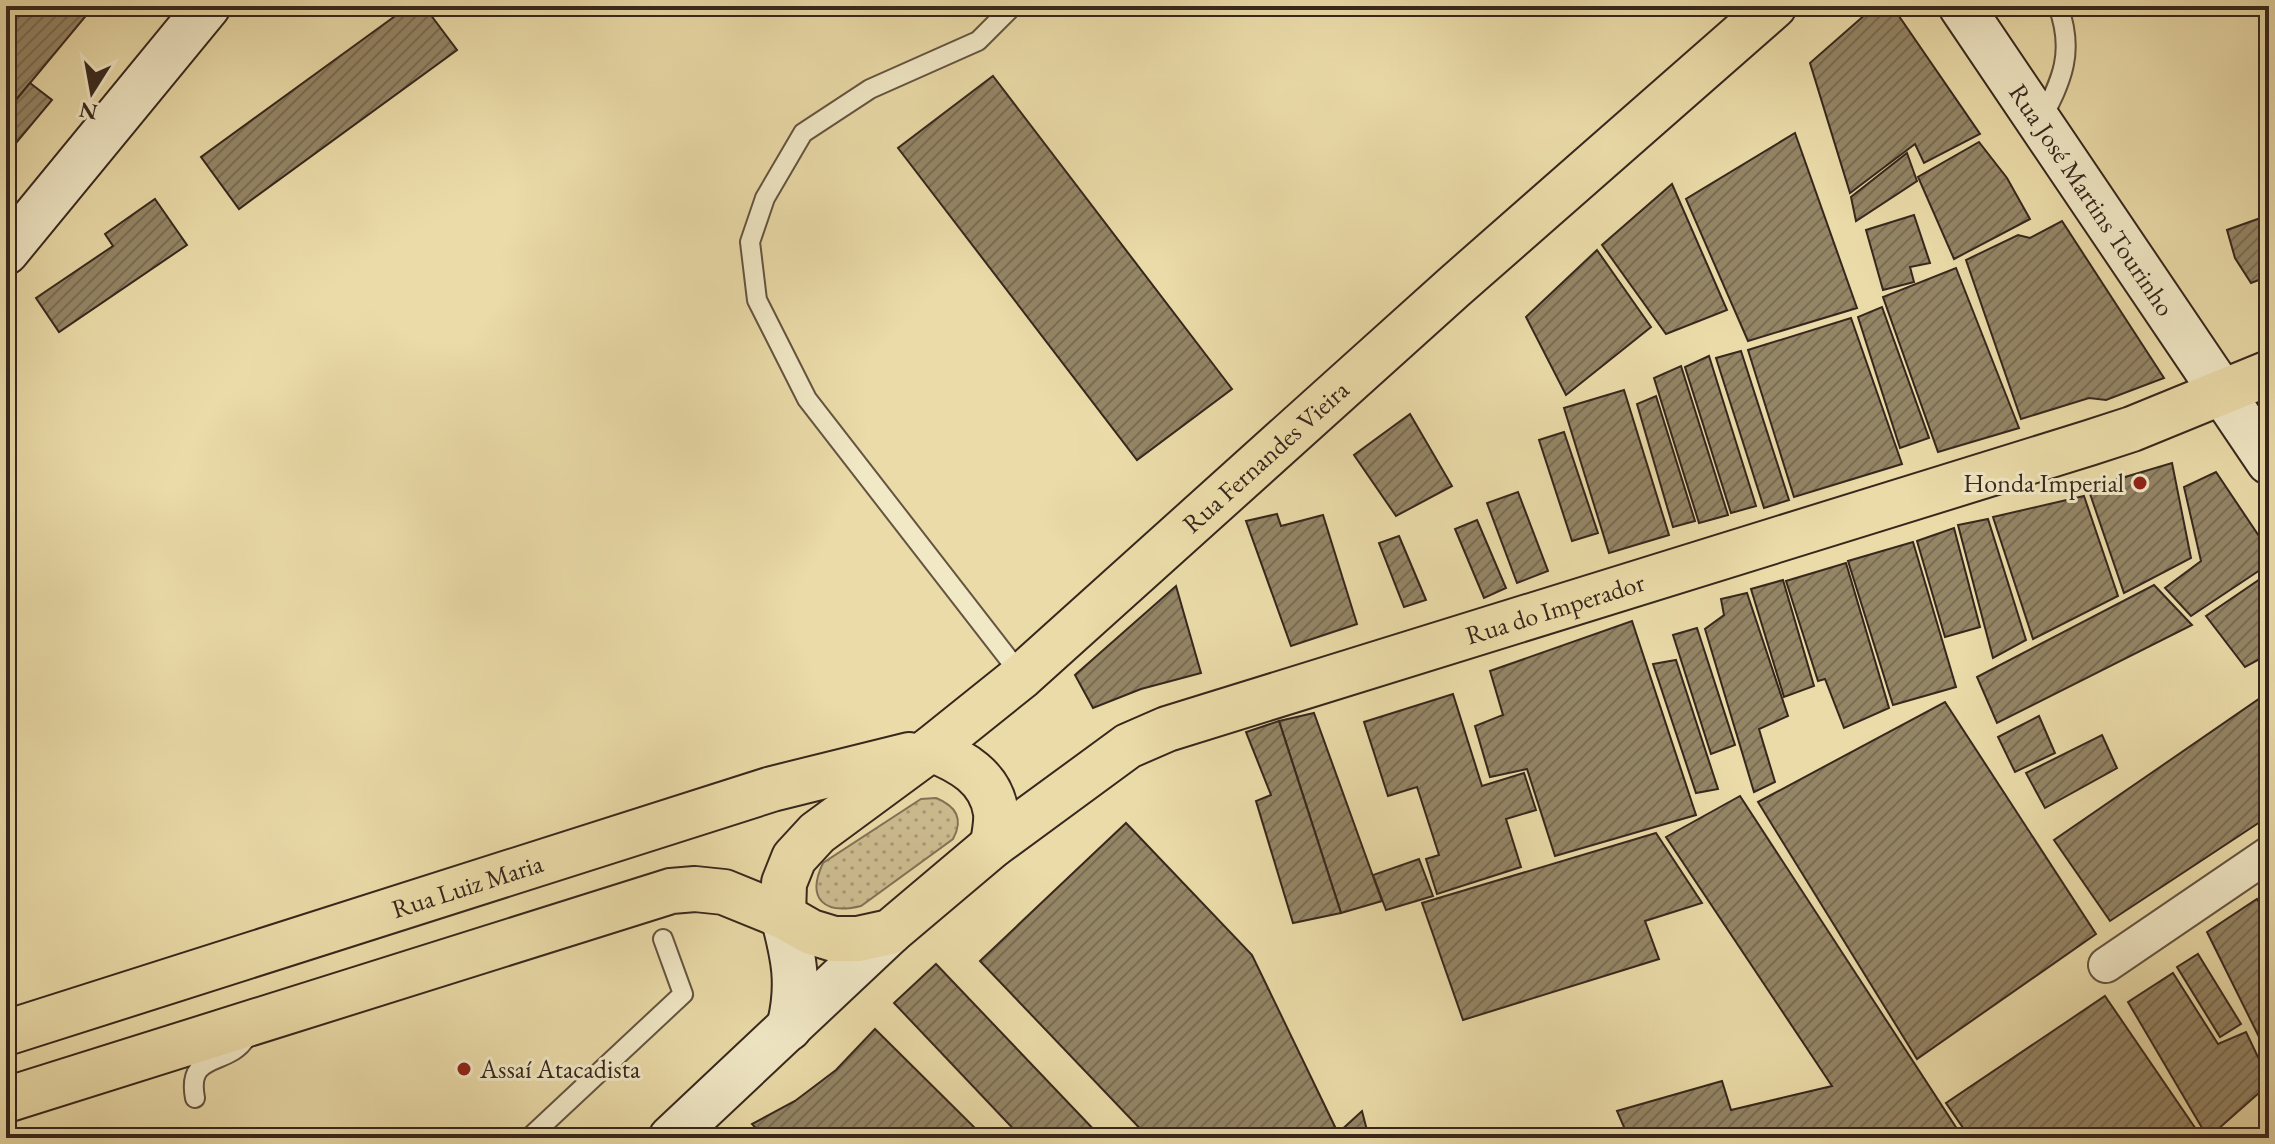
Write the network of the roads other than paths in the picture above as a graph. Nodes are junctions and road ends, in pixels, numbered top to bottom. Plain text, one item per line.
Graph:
1 (208, 6) edge
2 (1013, 6) edge
3 (1774, 6) edge
4 (1961, 6) edge
5 (2058, 6) edge
6 (2039, 122) junction
7 (6, 252) edge
8 (2269, 373) edge
9 (2222, 392) junction
10 (2269, 462) edge
11 (1022, 676) junction
12 (931, 749) junction
13 (993, 845) junction
14 (2269, 854) edge
15 (783, 916) junction
16 (890, 932) junction
17 (663, 939) dead end
18 (2106, 965) dead end
19 (255, 1021) junction
20 (789, 1028) junction
21 (6, 1033) edge
22 (195, 1098) dead end
23 (6, 1100) edge
24 (529, 1138) edge
25 (671, 1138) edge

1 - 7 main road
2 - 11 lane
3 - 11 main road, Rua Fernandes Vieira
4 - 6 main road, Rua José Martins Tourinho
5 - 6 lane
6 - 9 main road, Rua José Martins Tourinho
8 - 9 main road, Rua do Imperador
9 - 10 main road, Rua José Martins Tourinho
9 - 13 main road, Rua do Imperador
11 - 12 main road, Rua Fernandes Vieira
12 - 13 main road
12 - 15 main road, Rua Fernandes Vieira
12 - 21 main road, Rua Luiz Maria
13 - 16 main road, Rua do Imperador
14 - 18 street
15 - 16 main road
15 - 19 main road
15 - 20 main road
16 - 20 main road
17 - 24 lane
19 - 22 lane
19 - 23 main road
20 - 25 main road

